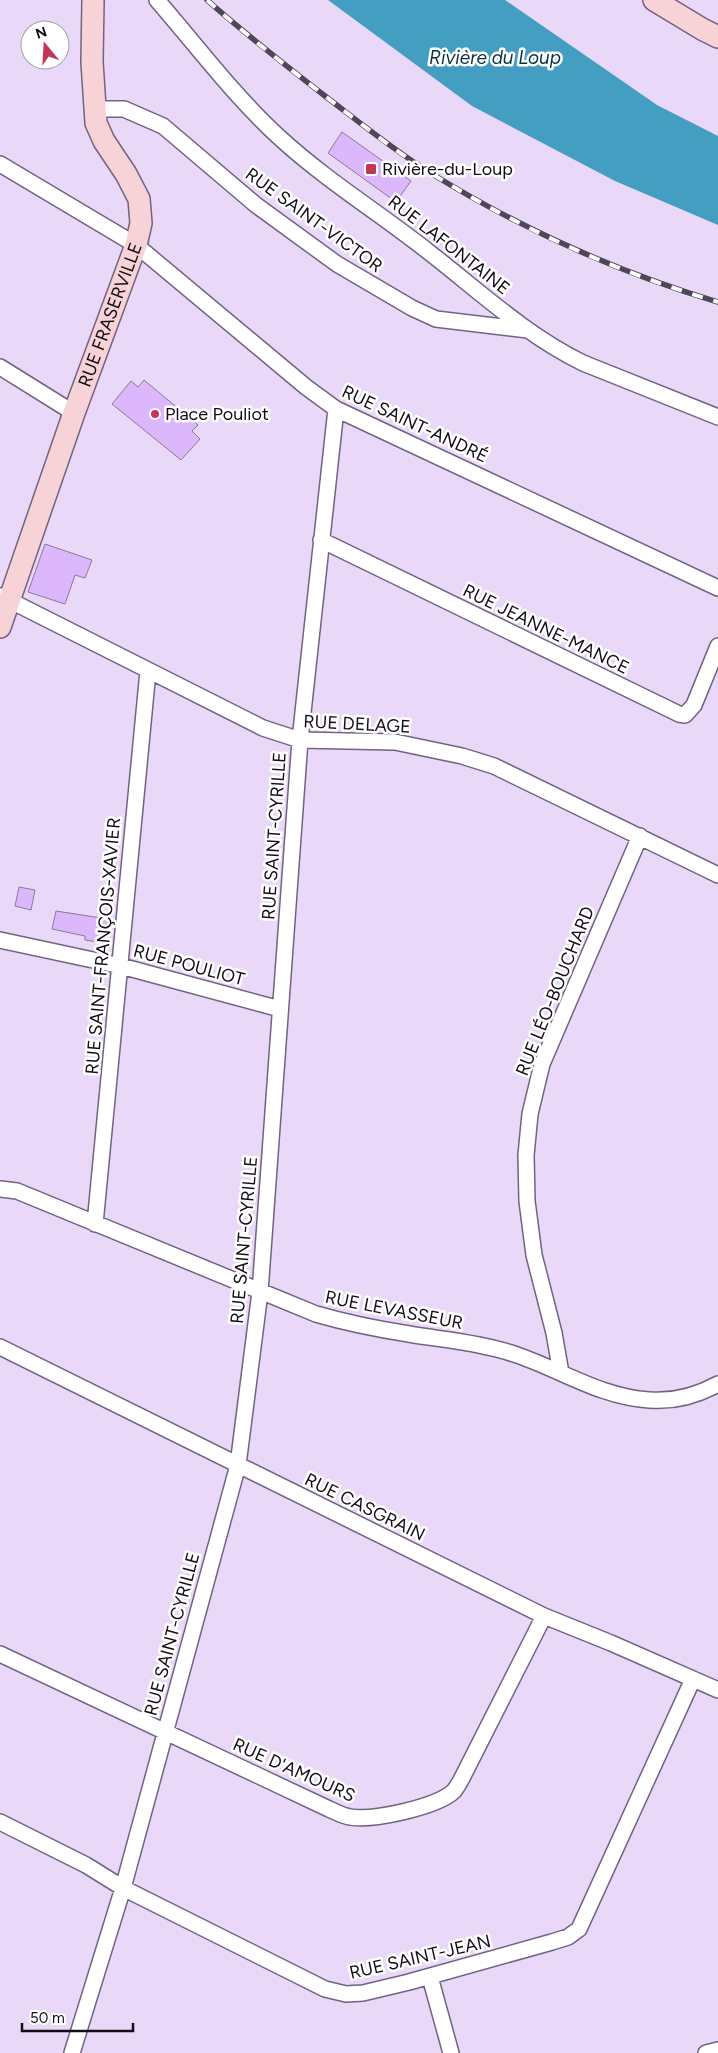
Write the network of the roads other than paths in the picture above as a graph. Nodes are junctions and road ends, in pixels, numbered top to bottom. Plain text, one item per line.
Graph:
1 (93, 0) edge
2 (157, 0) edge
3 (654, 0) edge
4 (718, 36) edge
5 (94, 109) junction
6 (1, 167) edge
7 (136, 245) junction
8 (528, 330) junction
9 (0, 367) edge
10 (336, 409) junction
11 (74, 413) junction
12 (718, 417) edge
13 (321, 540) junction
14 (718, 588) edge
15 (5, 598) edge
16 (0, 627) edge
17 (718, 646) edge
18 (148, 671) junction
19 (300, 740) junction
20 (640, 836) junction
21 (718, 874) edge
22 (0, 940) edge
23 (121, 966) junction
24 (280, 1009) junction
25 (0, 1189) edge
26 (95, 1224) junction
27 (260, 1292) junction
28 (0, 1347) edge
29 (561, 1373) junction
30 (718, 1384) edge
31 (238, 1465) junction
32 (544, 1616) junction
33 (0, 1654) edge
34 (693, 1679) junction
35 (718, 1690) edge
36 (165, 1732) junction
37 (0, 1822) edge
38 (123, 1888) junction
39 (430, 1977) junction
40 (718, 2050) edge
41 (72, 2053) edge
42 (451, 2053) edge
43 (706, 2053) edge

1 - 5 main road, RUE FRASERVILLE
2 - 8 street, RUE LAFONTAINE
3 - 4 main road
5 - 7 main road, RUE FRASERVILLE
5 - 8 street, RUE SAINT-VICTOR
6 - 7 street, RUE SAINT-ANDRÉ
7 - 10 street, RUE SAINT-ANDRÉ
7 - 11 main road, RUE FRASERVILLE
8 - 12 street, RUE LAFONTAINE
9 - 11 street
10 - 13 street, RUE SAINT-CYRILLE
10 - 14 street, RUE SAINT-ANDRÉ
11 - 15 main road, RUE FRASERVILLE
13 - 17 street, RUE JEANNE-MANCE
13 - 19 street, RUE SAINT-CYRILLE
15 - 16 main road, RUE FRASERVILLE
15 - 18 street, RUE DELAGE
18 - 19 street, RUE DELAGE
18 - 23 street, RUE SAINT-FRANÇOIS-XAVIER
19 - 20 street, RUE DELAGE
19 - 24 street, RUE SAINT-CYRILLE
20 - 21 street, RUE DELAGE
20 - 29 street, RUE LÉO-BOUCHARD
22 - 23 street, RUE POULIOT
23 - 24 street, RUE POULIOT
23 - 26 street, RUE SAINT-FRANÇOIS-XAVIER
24 - 27 street, RUE SAINT-CYRILLE
25 - 26 street, RUE LEVASSEUR
26 - 27 street, RUE LEVASSEUR
27 - 29 street, RUE LEVASSEUR
27 - 31 street, RUE SAINT-CYRILLE
28 - 31 street, RUE CASGRAIN
29 - 30 street, RUE LEVASSEUR
31 - 32 street, RUE CASGRAIN
31 - 36 street, RUE SAINT-CYRILLE
32 - 34 street, RUE CASGRAIN
32 - 36 street, RUE D'AMOURS
33 - 36 street, RUE D'AMOURS
34 - 35 street, RUE CASGRAIN
34 - 39 street, RUE SAINT-JEAN
36 - 38 street, RUE SAINT-CYRILLE
37 - 38 street, RUE SAINT-JEAN
38 - 39 street, RUE SAINT-JEAN
38 - 41 street, RUE SAINT-CYRILLE
39 - 42 street
40 - 43 street

